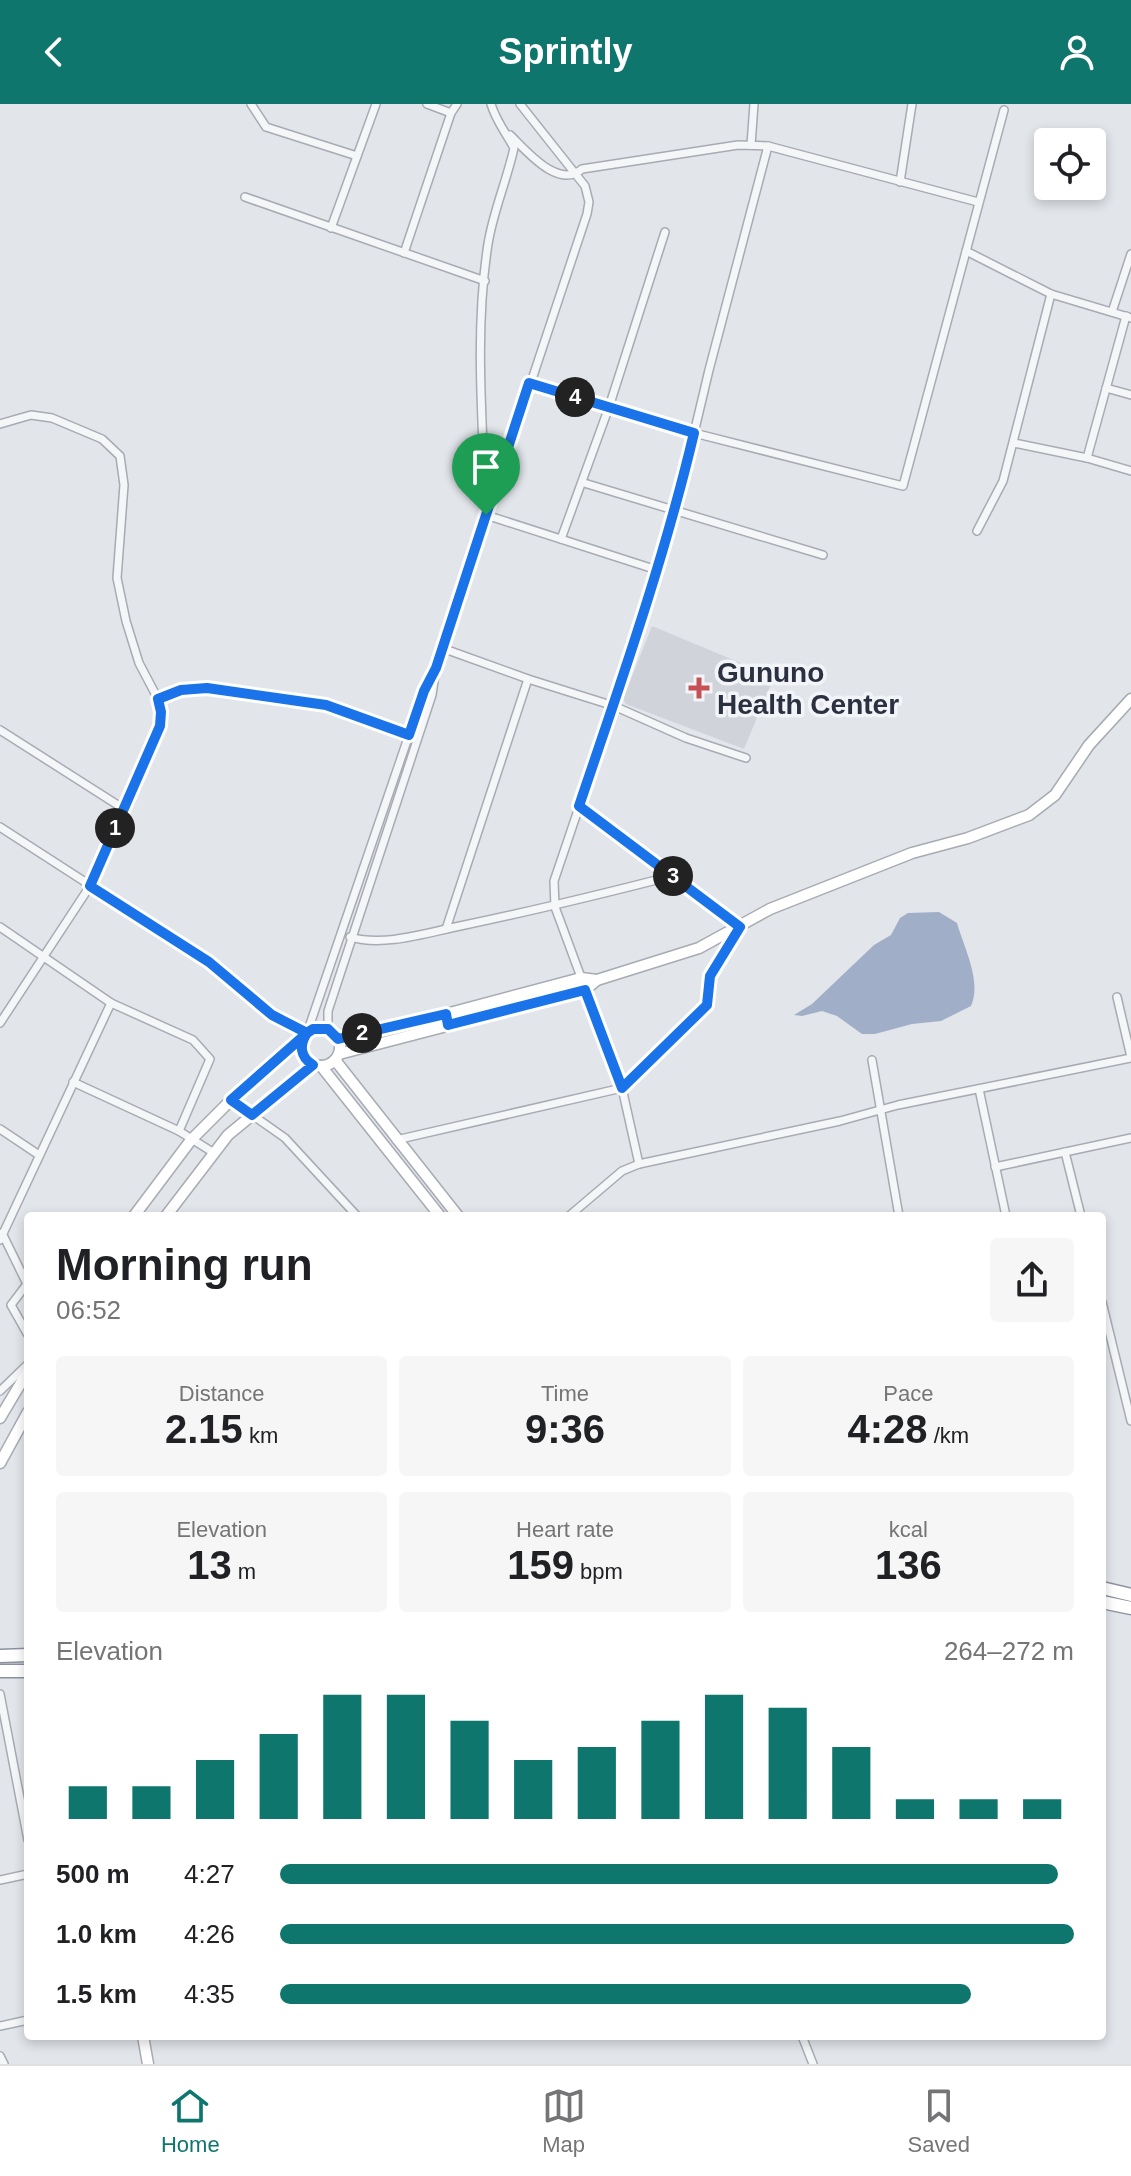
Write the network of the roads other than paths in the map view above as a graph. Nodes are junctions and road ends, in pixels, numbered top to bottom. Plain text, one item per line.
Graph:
1 (251, 104) edge
2 (376, 104) edge
3 (427, 104) edge
4 (457, 104) edge
5 (491, 104) edge
6 (520, 104) edge
7 (754, 104) edge
8 (912, 104) edge
9 (1004, 110) dead end
10 (451, 113) junction
11 (506, 132) junction
12 (751, 145) junction
13 (768, 146) junction
14 (357, 156) junction
15 (575, 175) junction
16 (900, 182) junction
17 (245, 197) dead end
18 (978, 202) junction
19 (331, 228) junction
20 (665, 232) dead end
21 (966, 251) junction
22 (404, 253) junction
23 (1131, 254) edge
24 (485, 281) junction
25 (1051, 294) junction
26 (1112, 312) junction
27 (1128, 317) edge
28 (529, 383) junction
29 (1106, 388) junction
30 (1131, 395) edge
31 (609, 407) junction
32 (0, 424) edge
33 (694, 433) junction
34 (1014, 443) junction
35 (1087, 458) junction
36 (1131, 471) edge
37 (584, 483) junction
38 (676, 509) junction
39 (486, 515) junction
40 (977, 531) dead end
41 (561, 539) junction
42 (823, 555) dead end
43 (657, 570) junction
44 (442, 648) junction
45 (436, 668) junction
46 (528, 679) junction
47 (158, 699) junction
48 (1131, 699) edge
49 (614, 706) junction
50 (0, 730) edge
51 (409, 735) junction
52 (746, 758) dead end
53 (579, 806) junction
54 (124, 809) junction
55 (0, 827) edge
56 (672, 876) junction
57 (90, 886) junction
58 (555, 907) junction
59 (0, 927) edge
60 (740, 927) junction
61 (446, 929) junction
62 (342, 933) junction
63 (352, 937) junction
64 (44, 958) junction
65 (581, 978) junction
66 (597, 980) junction
67 (539, 989) junction
68 (585, 990) junction
69 (1117, 997) dead end
70 (507, 998) junction
71 (543, 1002) junction
72 (111, 1003) junction
73 (511, 1010) junction
74 (1, 1019) edge
75 (447, 1020) junction
76 (328, 1029) junction
77 (305, 1036) junction
78 (338, 1039) junction
79 (337, 1057) junction
80 (1131, 1058) edge
81 (872, 1060) dead end
82 (317, 1066) junction
83 (73, 1082) junction
84 (622, 1088) junction
85 (979, 1089) junction
86 (231, 1100) junction
87 (881, 1110) junction
88 (252, 1115) junction
89 (0, 1129) edge
90 (179, 1131) junction
91 (1131, 1138) edge
92 (191, 1140) junction
93 (396, 1140) junction
94 (1065, 1152) junction
95 (214, 1153) junction
96 (39, 1155) junction
97 (639, 1164) junction
98 (995, 1167) junction
99 (448, 1204) junction
100 (137, 1212) edge
101 (169, 1212) edge
102 (353, 1212) edge
103 (435, 1212) edge
104 (440, 1212) edge
105 (455, 1212) edge
106 (574, 1212) edge
107 (898, 1212) edge
108 (1005, 1212) edge
109 (1080, 1212) edge
110 (1, 1235) edge
111 (24, 1278) edge
112 (24, 1288) edge
113 (1106, 1319) edge
114 (24, 1328) edge
115 (1112, 1344) junction
116 (1106, 1345) edge
117 (24, 1368) edge
118 (24, 1378) edge
119 (0, 1391) edge
120 (0, 1418) edge
121 (24, 1419) edge
122 (1131, 1421) edge
123 (0, 1463) edge
124 (1106, 1589) edge
125 (1131, 1595) edge
126 (1106, 1603) edge
127 (1131, 1608) edge
128 (24, 1655) edge
129 (0, 1656) edge
130 (0, 1671) edge
131 (24, 1671) edge
132 (0, 1694) edge
133 (2, 1721) edge
134 (24, 1822) edge
135 (24, 1875) edge
136 (0, 1880) edge
137 (24, 2021) edge
138 (0, 2026) edge
139 (144, 2040) edge
140 (804, 2040) edge
141 (0, 2056) edge
142 (4, 2064) edge
143 (148, 2064) edge
144 (813, 2064) edge

1 - 14 street
2 - 14 street
3 - 10 street
4 - 10 street
5 - 11 street
6 - 15 street
7 - 12 street
8 - 16 street
9 - 18 street
10 - 22 street
11 - 15 street
11 - 24 street
12 - 13 street
12 - 15 street
13 - 16 street
13 - 33 street
14 - 19 street
15 - 28 street
16 - 18 street
17 - 19 street
18 - 21 street
19 - 22 street
20 - 31 street
21 - 25 street
21 - 33 street
22 - 24 street
23 - 26 street
24 - 39 street
25 - 26 street
25 - 34 street
26 - 27 street
27 - 29 street
28 - 31 street
28 - 39 street
29 - 30 street
29 - 35 street
31 - 33 street
31 - 37 street
32 - 47 street
33 - 38 street
34 - 35 street
34 - 40 street
35 - 36 street
37 - 38 street
37 - 41 street
38 - 42 street
38 - 43 street
39 - 41 street
39 - 44 street
41 - 43 street
43 - 49 street
44 - 45 street
44 - 46 street
45 - 51 street
45 - 63 street
46 - 49 street
46 - 61 street
47 - 51 street
47 - 54 street
48 - 60 main road
49 - 52 street
49 - 53 street
50 - 54 street
51 - 62 street
53 - 56 street
53 - 58 street
54 - 57 street
55 - 57 street
56 - 58 street
56 - 60 street
57 - 64 street
57 - 77 street
58 - 61 street
58 - 65 street
59 - 64 street
60 - 66 main road
60 - 84 street
61 - 63 street
62 - 63 street
62 - 77 street
63 - 76 street
64 - 72 street
64 - 74 street
65 - 66 main road
65 - 67 main road
65 - 68 street
66 - 68 main road
67 - 70 main road
67 - 71 main road
68 - 71 main road
68 - 84 street
69 - 80 street
70 - 73 main road
70 - 75 main road
71 - 73 main road
72 - 83 street
72 - 90 street
73 - 75 main road
75 - 78 main road
75 - 79 main road
76 - 77 main road
76 - 78 main road
77 - 82 main road
77 - 86 main road
78 - 79 main road
79 - 82 main road
79 - 93 main road
80 - 85 street
81 - 87 street
82 - 88 main road
82 - 103 main road
83 - 90 street
83 - 96 street
84 - 93 street
84 - 97 street
85 - 87 street
85 - 98 street
86 - 88 street
86 - 92 main road
87 - 97 street
87 - 107 street
88 - 95 main road
88 - 102 street
89 - 96 street
90 - 92 street
91 - 94 street
92 - 95 street
92 - 100 main road
93 - 99 main road
94 - 98 street
94 - 109 street
95 - 101 main road
96 - 110 street
97 - 106 street
98 - 108 street
99 - 104 street
99 - 105 main road
110 - 111 street
112 - 114 street
113 - 115 street
115 - 116 street
115 - 122 street
117 - 119 street
118 - 120 main road
121 - 123 main road
124 - 125 highway
126 - 127 highway
128 - 129 highway
130 - 131 highway
132 - 133 street
133 - 134 street
135 - 136 street
137 - 138 street
139 - 143 main road
140 - 144 street
141 - 142 street

